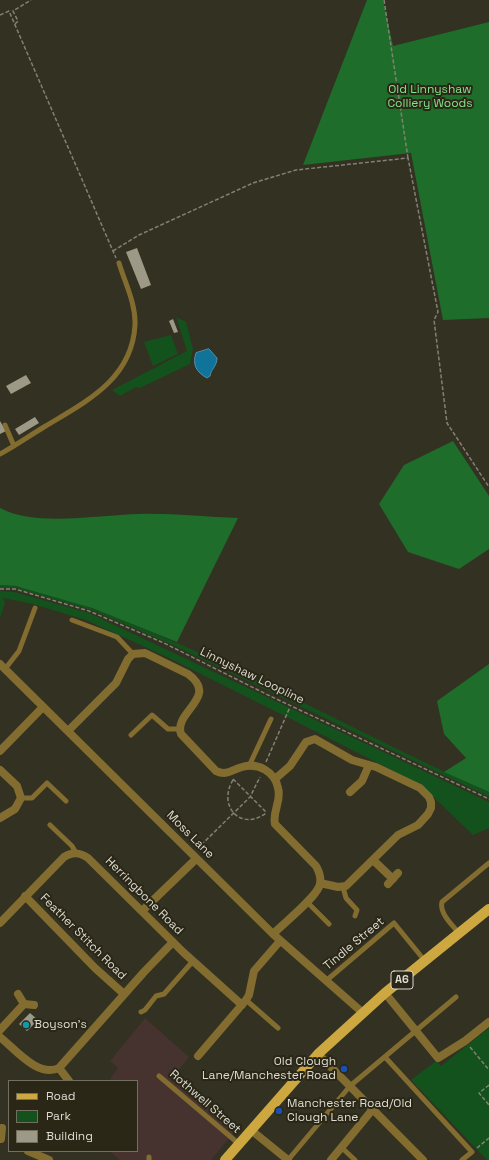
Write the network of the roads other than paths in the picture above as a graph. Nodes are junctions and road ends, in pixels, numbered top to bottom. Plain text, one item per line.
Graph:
1 (119, 264) dead end
2 (5, 425) dead end
3 (14, 446) junction
4 (0, 454) edge
5 (35, 608) dead end
6 (72, 620) dead end
7 (134, 654) junction
8 (3, 666) edge
9 (43, 707) junction
10 (271, 719) dead end
11 (179, 729) junction
12 (68, 732) junction
13 (131, 734) dead end
14 (0, 751) edge
15 (369, 765) junction
16 (249, 766) junction
17 (0, 770) edge
18 (275, 779) junction
19 (350, 792) dead end
20 (21, 798) junction
21 (66, 802) dead end
22 (0, 818) edge
23 (50, 825) dead end
24 (76, 853) junction
25 (194, 857) junction
26 (374, 860) junction
27 (489, 863) edge
28 (393, 878) dead end
29 (320, 883) junction
30 (343, 886) junction
31 (25, 896) junction
32 (306, 901) junction
33 (489, 909) edge
34 (142, 911) junction
35 (355, 916) dead end
36 (0, 923) edge
37 (329, 924) dead end
38 (459, 933) junction
39 (273, 934) junction
40 (280, 941) junction
41 (173, 942) junction
42 (193, 961) junction
43 (425, 961) junction
44 (327, 980) junction
45 (385, 993) junction
46 (18, 994) dead end
47 (124, 994) junction
48 (456, 997) dead end
49 (244, 1002) junction
50 (24, 1004) junction
51 (34, 1005) dead end
52 (141, 1012) dead end
53 (363, 1012) junction
54 (489, 1022) edge
55 (211, 1026) dead end
56 (278, 1028) dead end
57 (0, 1030) edge
58 (415, 1031) junction
59 (218, 1032) junction
60 (0, 1037) edge
61 (318, 1054) junction
62 (198, 1056) dead end
63 (385, 1057) junction
64 (59, 1068) junction
65 (158, 1076) dead end
66 (68, 1080) edge
67 (350, 1086) junction
68 (373, 1109) junction
69 (1, 1127) edge
70 (251, 1130) junction
71 (4, 1140) edge
72 (238, 1144) junction
73 (341, 1147) junction
74 (30, 1152) edge
75 (49, 1160) edge
76 (225, 1160) edge
77 (288, 1160) edge
78 (331, 1160) edge
79 (355, 1160) edge
80 (423, 1160) edge
81 (462, 1160) edge

1 - 3 lane
2 - 3 lane
3 - 4 lane
5 - 8 lane, Moss Lane
6 - 7 lane
7 - 11 street
7 - 12 street
8 - 9 street, Moss Lane
9 - 12 street, Moss Lane
9 - 14 street
10 - 16 lane
11 - 13 lane
11 - 16 street
12 - 25 street, Moss Lane
15 - 18 street
15 - 19 street
15 - 26 street
16 - 18 street
17 - 20 street
18 - 29 street
20 - 21 lane
20 - 22 street
23 - 24 lane
24 - 31 street
24 - 34 street, Herringbone Road
25 - 34 street
25 - 39 street, Moss Lane
26 - 28 street
26 - 30 street
27 - 38 lane
29 - 30 street
29 - 32 street
30 - 35 lane
31 - 36 street
31 - 47 street, Feather Stitch Road
32 - 37 lane
32 - 39 street
33 - 38 main road, A6
34 - 41 street, Herringbone Road
38 - 43 main road, A6
39 - 40 street, Moss Lane
40 - 44 street, Moss Lane
40 - 49 street
41 - 42 street, Herringbone Road
41 - 47 street
42 - 49 street, Herringbone Road
42 - 52 lane
43 - 44 lane, Tindle Street
43 - 45 main road, A6
44 - 53 street, Moss Lane
45 - 53 main road, A6
45 - 58 street
46 - 50 street
47 - 64 street
48 - 58 lane
49 - 56 lane
49 - 59 street
50 - 51 street
50 - 57 street
53 - 61 main road, A6
54 - 58 street
55 - 59 street
58 - 63 lane
59 - 62 street
60 - 64 street
61 - 67 street
61 - 70 main road, A6
63 - 67 lane
63 - 81 lane
64 - 66 street
65 - 72 lane, Rothwell Street
67 - 68 street
67 - 77 lane
68 - 73 street
68 - 80 street
69 - 71 street
70 - 72 main road, A6
70 - 77 street
72 - 76 main road, A6
73 - 78 street
73 - 79 lane
74 - 75 street

